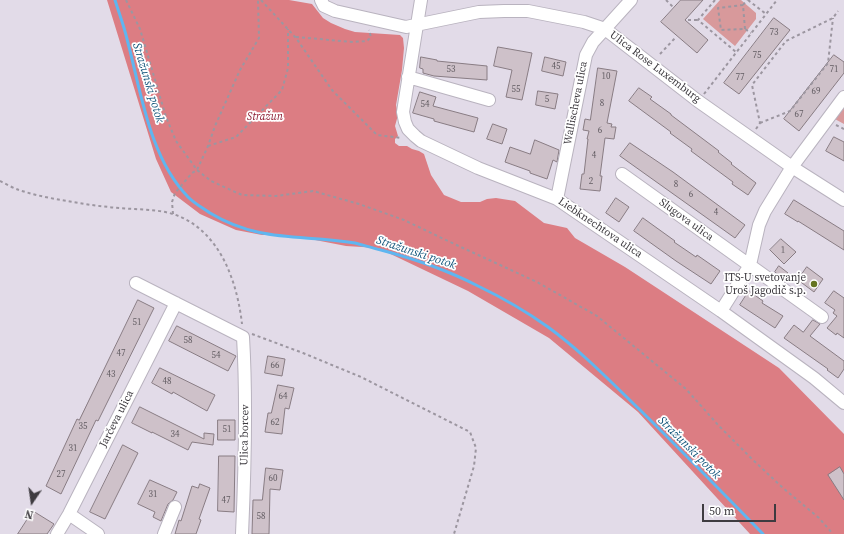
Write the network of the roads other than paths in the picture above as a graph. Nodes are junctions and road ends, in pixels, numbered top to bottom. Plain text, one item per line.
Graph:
1 (321, 0) edge
2 (421, 0) edge
3 (631, 0) edge
4 (416, 25) junction
5 (605, 29) junction
6 (408, 77) junction
7 (844, 97) edge
8 (489, 100) dead end
9 (792, 167) junction
10 (622, 174) dead end
11 (558, 199) junction
12 (844, 200) edge
13 (750, 265) junction
14 (136, 283) dead end
15 (176, 303) junction
16 (721, 311) junction
17 (822, 317) dead end
18 (844, 402) edge
19 (175, 507) dead end
20 (69, 514) junction
21 (57, 534) edge
22 (98, 534) edge
23 (164, 534) edge
24 (242, 534) edge

1 - 4 street, Ulica Rose Luxemburg
2 - 4 street, Liebknechtova ulica
3 - 5 street, Wallischeva ulica
4 - 5 street, Ulica Rose Luxemburg
4 - 6 street, Liebknechtova ulica
5 - 9 street, Ulica Rose Luxemburg
5 - 11 street, Wallischeva ulica
6 - 8 street
6 - 11 street, Liebknechtova ulica
7 - 9 street
9 - 12 street, Ulica Rose Luxemburg
9 - 13 street
10 - 13 street, Slugova ulica
11 - 16 street, Liebknechtova ulica
13 - 16 street
13 - 17 street, Slugova ulica
14 - 15 street
15 - 20 street, Jarčeva ulica
15 - 24 street, Ulica borcev
16 - 18 street, Liebknechtova ulica
19 - 23 street
20 - 21 street, Jarčeva ulica
20 - 22 street

